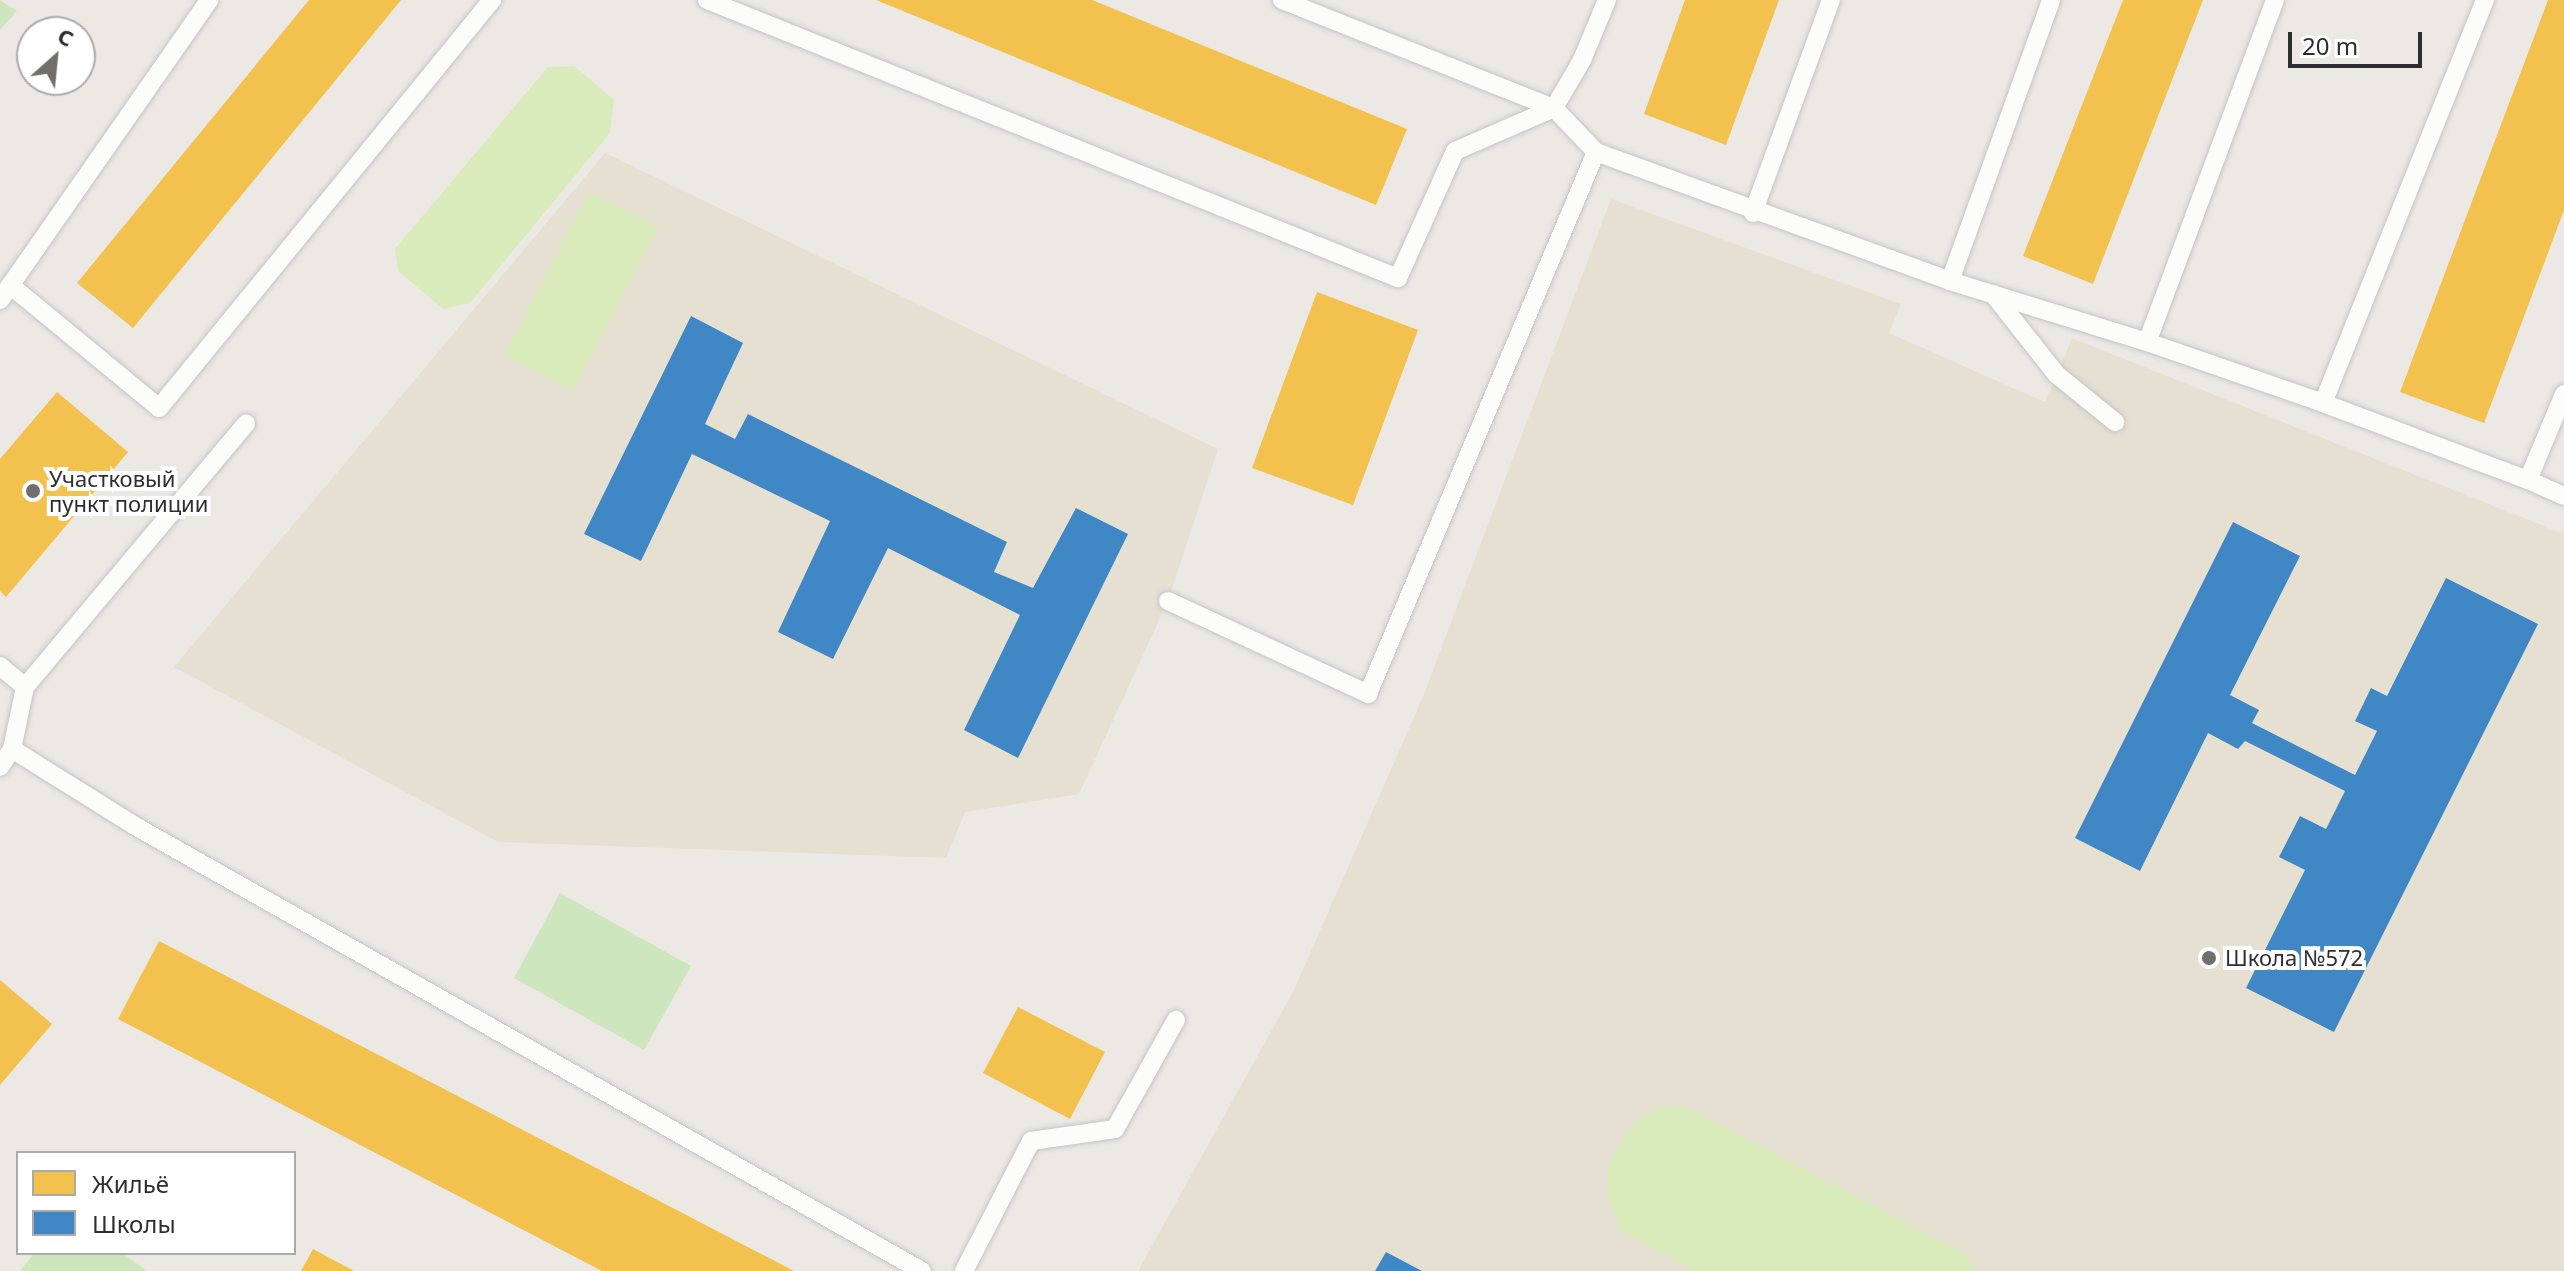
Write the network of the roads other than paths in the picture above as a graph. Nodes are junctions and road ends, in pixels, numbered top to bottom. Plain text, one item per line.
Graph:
1 (209, 0) edge
2 (492, 0) edge
3 (707, 0) edge
4 (1282, 0) edge
5 (1607, 0) edge
6 (1831, 0) edge
7 (2051, 0) edge
8 (2275, 0) edge
9 (2485, 0) edge
10 (1554, 108) junction
11 (1596, 152) junction
12 (1753, 213) junction
13 (1950, 281) junction
14 (5, 293) edge
15 (1993, 294) junction
16 (2147, 342) junction
17 (2564, 394) edge
18 (2323, 403) junction
19 (2115, 422) dead end
20 (246, 424) dead end
21 (2528, 480) junction
22 (2564, 496) edge
23 (1168, 601) dead end
24 (0, 666) edge
25 (25, 687) junction
26 (12, 749) junction
27 (0, 767) edge
28 (1176, 1020) dead end
29 (922, 1271) edge
30 (964, 1271) edge

1 - 14 lane
2 - 14 lane
3 - 10 lane
4 - 10 lane
5 - 10 lane
6 - 12 lane
7 - 13 lane
8 - 16 lane
9 - 18 lane
10 - 11 lane
11 - 12 lane
11 - 23 lane
12 - 13 lane
13 - 15 lane
15 - 16 lane
15 - 19 lane
16 - 18 lane
17 - 21 lane
18 - 21 lane
20 - 25 lane
21 - 22 lane
24 - 25 lane
25 - 26 lane
26 - 27 lane
26 - 29 lane
28 - 30 lane

